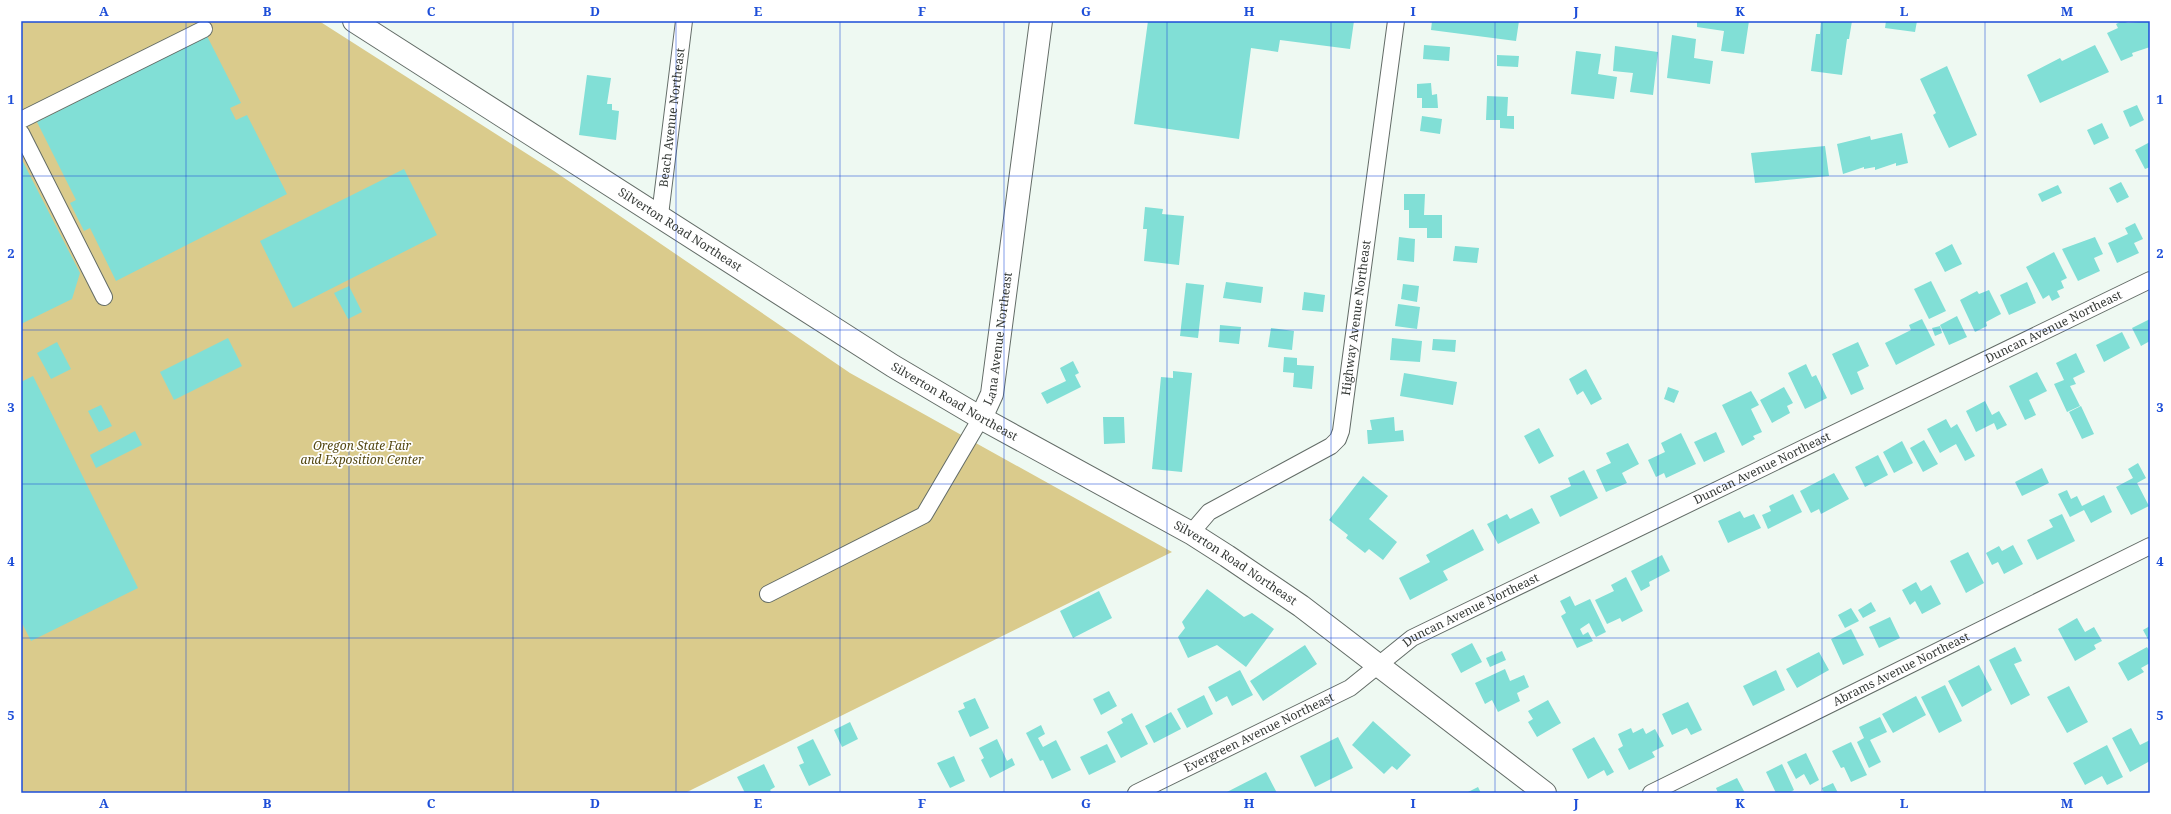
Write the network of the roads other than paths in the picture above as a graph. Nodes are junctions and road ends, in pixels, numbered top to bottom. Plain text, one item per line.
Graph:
1 (354, 21) edge
2 (684, 21) edge
3 (1041, 21) edge
4 (1396, 21) edge
5 (204, 29) dead end
6 (21, 120) edge
7 (21, 133) edge
8 (660, 215) junction
9 (2150, 280) edge
10 (104, 297) dead end
11 (981, 418) junction
12 (1191, 533) junction
13 (2150, 546) edge
14 (768, 594) dead end
15 (1379, 665) junction
16 (1136, 793) edge
17 (1545, 793) edge
18 (1651, 793) edge

1 - 8 main road, Silverton Road Northeast
2 - 8 street, Beach Avenue Northeast
3 - 11 main road, Lana Avenue Northeast
4 - 12 street, Highway Avenue Northeast
5 - 6 street
7 - 10 street
8 - 11 main road, Silverton Road Northeast
9 - 15 street, Duncan Avenue Northeast
11 - 12 main road, Silverton Road Northeast
11 - 14 street, Lana Avenue Northeast
12 - 15 main road, Silverton Road Northeast
13 - 18 street, Abrams Avenue Northeast
15 - 16 street, Evergreen Avenue Northeast
15 - 17 main road, Silverton Road Northeast

